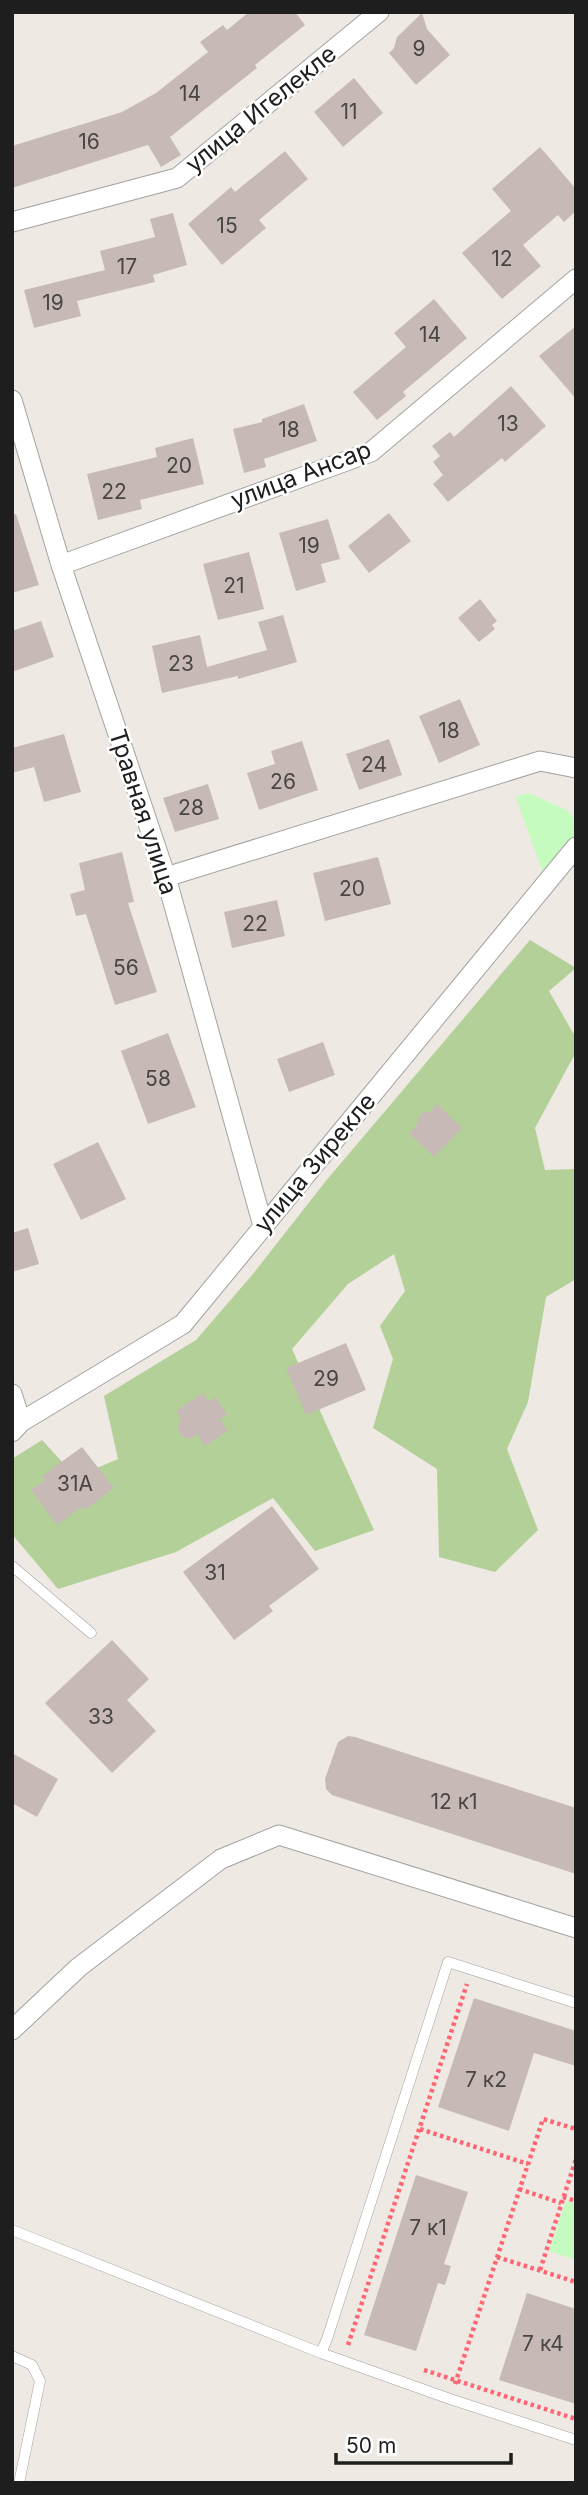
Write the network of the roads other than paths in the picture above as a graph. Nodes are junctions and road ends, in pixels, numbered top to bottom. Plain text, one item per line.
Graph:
1 (379, 12) edge
2 (12, 222) edge
3 (576, 279) edge
4 (12, 400) edge
5 (61, 565) junction
6 (576, 768) edge
7 (576, 847) edge
8 (166, 877) junction
9 (262, 1226) junction
10 (12, 1394) edge
11 (17, 1427) edge
12 (12, 1566) edge
13 (91, 1633) dead end
14 (576, 1928) edge
15 (576, 2003) edge
16 (12, 2030) edge
17 (12, 2230) edge
18 (321, 2353) junction
19 (12, 2356) edge
20 (576, 2440) edge
21 (19, 2483) edge

1 - 2 street, улица Игелекле
3 - 5 street, улица Ансар
4 - 5 street, Травная улица
5 - 8 street, Травная улица
6 - 8 street
7 - 9 street, улица Зирекле
8 - 9 street, Травная улица
9 - 11 street, улица Зирекле
10 - 11 street
12 - 13 lane
14 - 16 street
15 - 18 lane
17 - 18 lane
18 - 20 lane
19 - 21 lane

